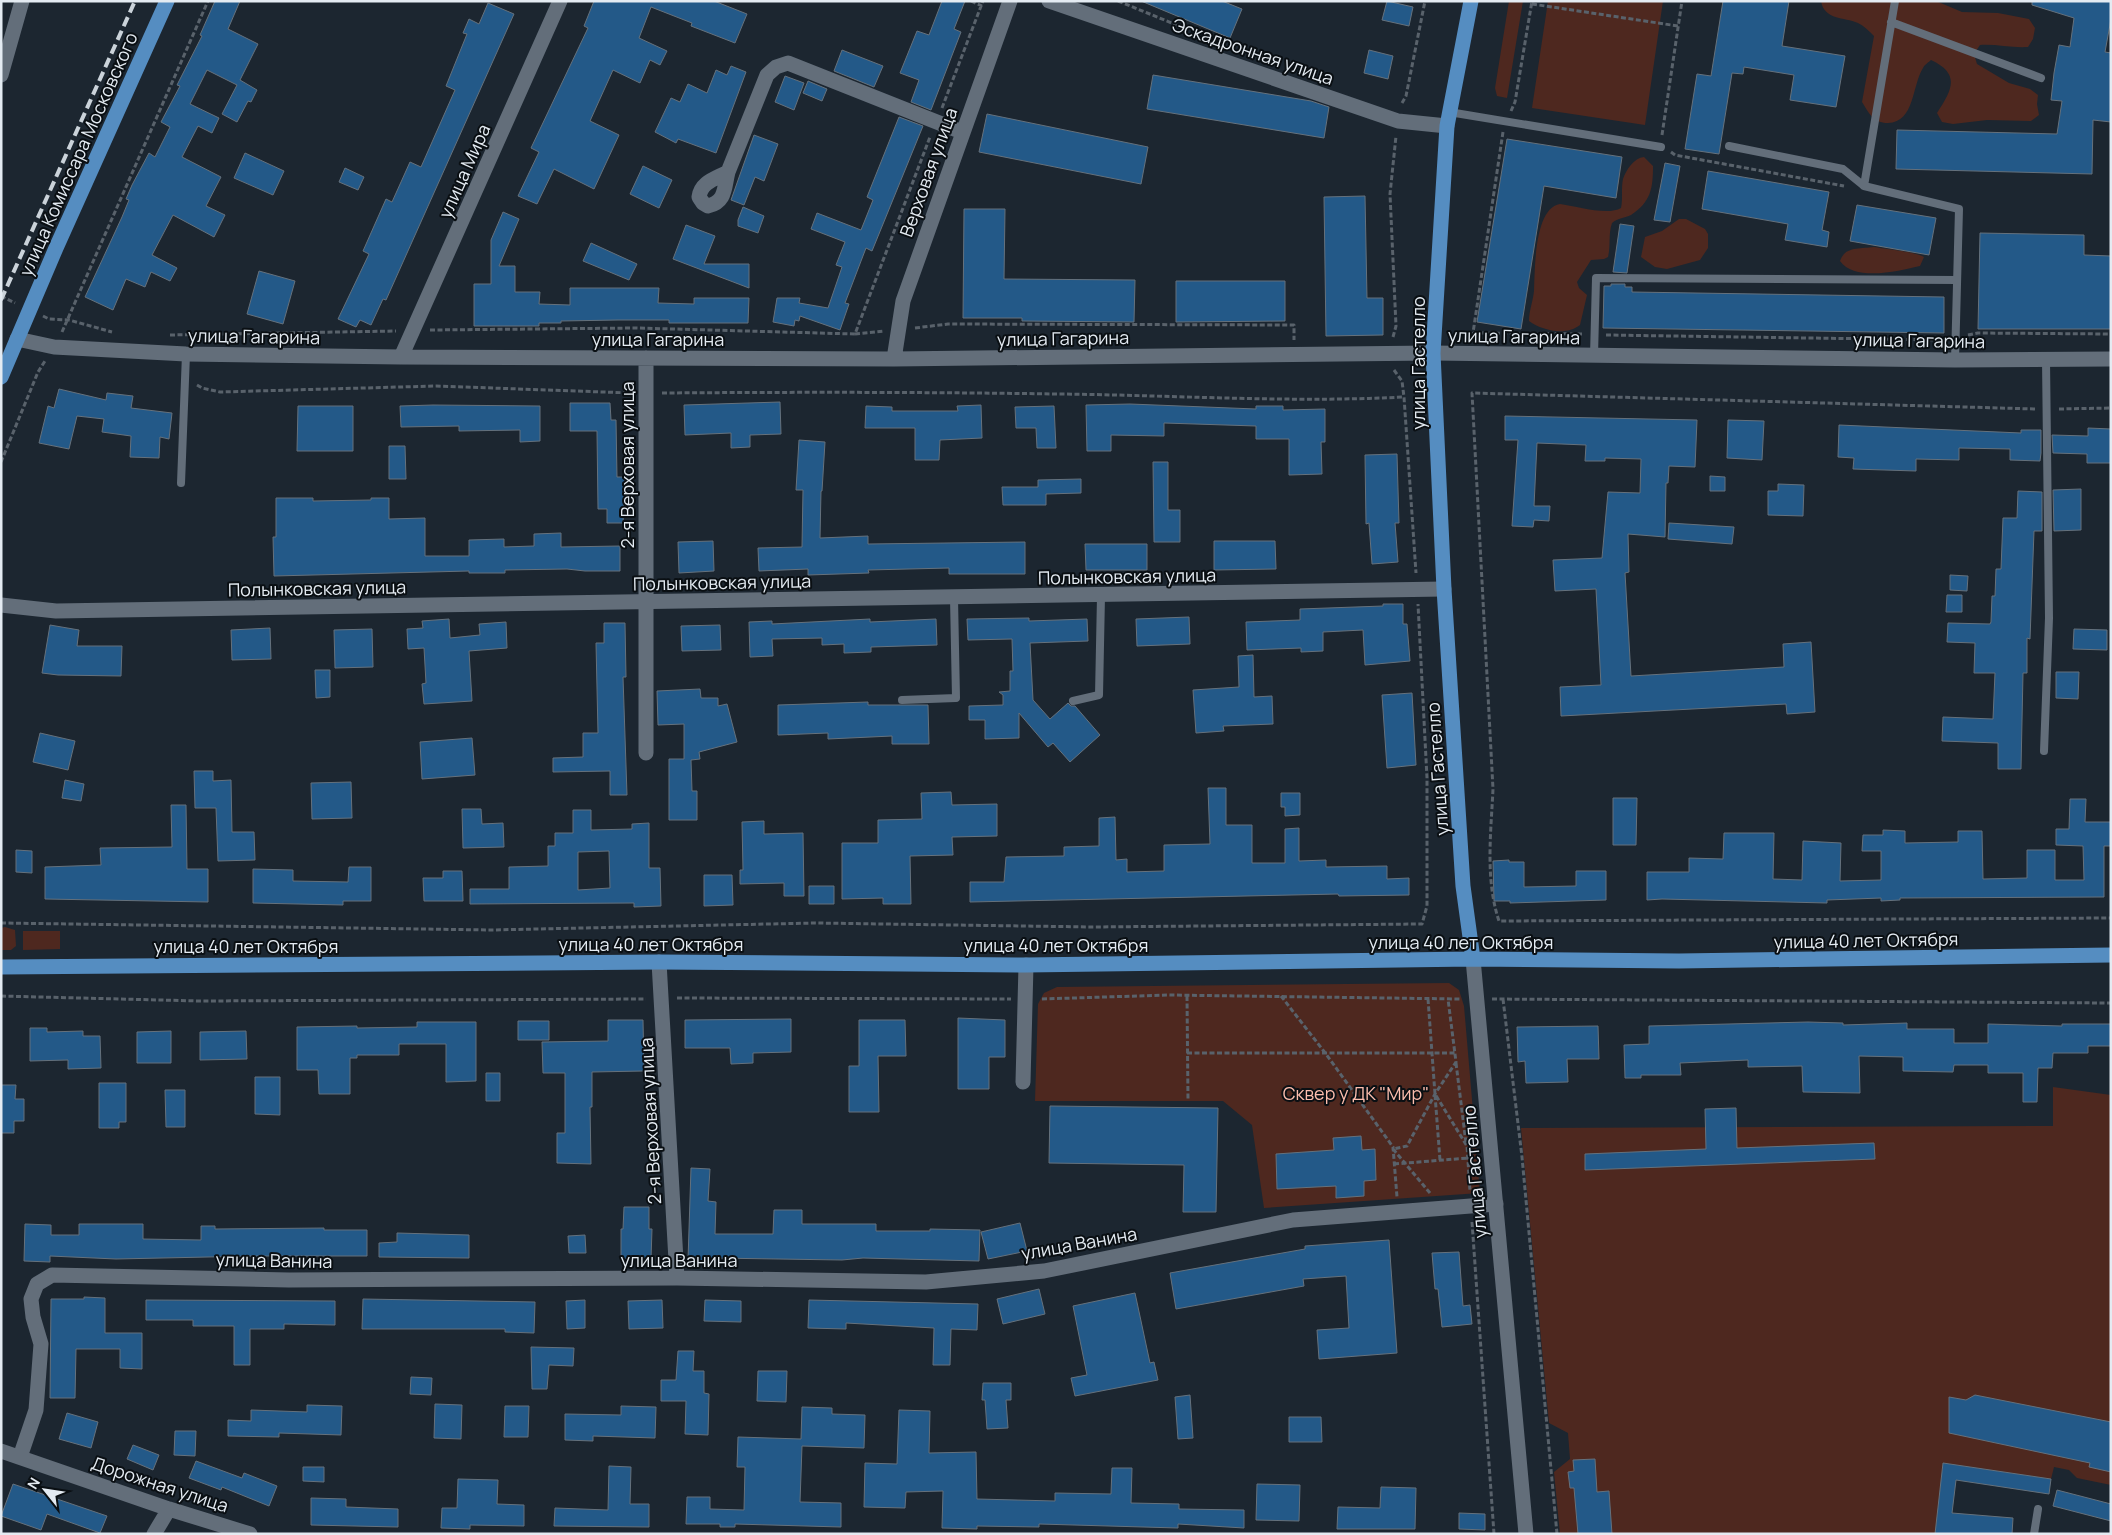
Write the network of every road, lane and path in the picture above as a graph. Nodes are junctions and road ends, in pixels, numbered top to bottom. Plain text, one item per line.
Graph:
1 (22, 1) edge
2 (166, 1) edge
3 (208, 1) edge
4 (560, 1) edge
5 (971, 1) edge
6 (983, 1) edge
7 (1010, 1) edge
8 (1049, 1) edge
9 (1425, 1) edge
10 (1471, 1) edge
11 (1682, 1) edge
12 (1895, 1) edge
13 (1532, 4) dead end
14 (982, 6) junction
15 (1891, 22) junction
16 (1678, 26) junction
17 (1, 74) edge
18 (2042, 78) dead end
19 (1402, 103) dead end
20 (1448, 119) junction
21 (1398, 121) junction
22 (936, 122) junction
23 (962, 132) junction
24 (1661, 146) junction
25 (1729, 146) dead end
26 (728, 172) dead end
27 (1864, 186) junction
28 (1957, 280) junction
29 (69, 320) junction
30 (899, 329) junction
31 (413, 330) junction
32 (114, 332) dead end
33 (855, 334) junction
34 (167, 335) dead end
35 (17, 339) junction
36 (1304, 342) dead end
37 (1392, 344) dead end
38 (54, 347) junction
39 (1433, 353) junction
40 (186, 354) junction
41 (1594, 356) junction
42 (401, 357) junction
43 (646, 358) junction
44 (894, 359) junction
45 (2111, 359) edge
46 (1954, 360) junction
47 (2046, 360) junction
48 (1393, 368) dead end
49 (1, 377) edge
50 (194, 383) dead end
51 (646, 393) junction
52 (1404, 397) junction
53 (2111, 408) edge
54 (2047, 409) junction
55 (1, 462) edge
56 (181, 483) dead end
57 (1444, 589) junction
58 (1417, 590) junction
59 (1101, 596) junction
60 (954, 598) junction
61 (645, 602) junction
62 (1, 605) edge
63 (902, 700) dead end
64 (1073, 701) dead end
65 (2044, 751) dead end
66 (646, 753) dead end
67 (2111, 918) edge
68 (1, 924) edge
69 (2111, 955) edge
70 (1473, 959) junction
71 (658, 962) junction
72 (1026, 965) junction
73 (1, 966) edge
74 (1, 996) edge
75 (1187, 996) junction
76 (1281, 996) junction
77 (662, 999) junction
78 (1025, 999) junction
79 (1428, 999) junction
80 (1448, 999) junction
81 (1478, 999) junction
82 (1503, 999) junction
83 (2111, 1003) edge
84 (1187, 1053) junction
85 (1455, 1053) junction
86 (1326, 1054) junction
87 (1433, 1054) junction
88 (1456, 1062) junction
89 (1024, 1082) dead end
90 (1435, 1094) junction
91 (1188, 1100) dead end
92 (1467, 1146) junction
93 (1393, 1149) junction
94 (1468, 1158) junction
95 (1440, 1160) junction
96 (1405, 1163) junction
97 (1394, 1164) junction
98 (1496, 1204) junction
99 (1471, 1206) junction
100 (1444, 1208) junction
101 (1398, 1212) junction
102 (677, 1278) junction
103 (1, 1451) edge
104 (20, 1457) junction
105 (169, 1509) junction
106 (2038, 1509) dead end
107 (154, 1534) edge
108 (250, 1534) edge
109 (1494, 1534) edge
110 (1526, 1534) edge
111 (1557, 1534) edge
112 (2034, 1534) edge

1 - 17 street
2 - 35 main road, улица Комиссара Московского
3 - 29 path
4 - 31 street, улица Мира
5 - 14 path
6 - 14 path
7 - 23 street, Верховая улица
8 - 21 street, Эскадронная улица
9 - 19 path
10 - 20 main road, улица Гастелло
11 - 16 path
12 - 15 lane
13 - 16 path
14 - 22 path
15 - 18 lane
15 - 27 lane
16 - 24 path
20 - 21 street, Эскадронная улица
20 - 24 lane
20 - 39 main road, улица Гастелло
21 - 37 path
22 - 23 street
22 - 26 street
22 - 33 path
23 - 30 street, Верховая улица
24 - 27 path
25 - 27 lane
27 - 28 lane
28 - 41 lane
28 - 46 lane
29 - 32 path
29 - 38 path
30 - 33 path
30 - 36 path
30 - 44 street, Верховая улица
31 - 33 path
31 - 34 path
31 - 42 street, улица Мира
35 - 38 street, улица Гагарина
35 - 49 main road, улица Комиссара Московского
38 - 40 street, улица Гагарина
38 - 55 path
39 - 41 street, улица Гагарина
39 - 44 street, улица Гагарина
39 - 57 main road, улица Гастелло
40 - 42 street, улица Гагарина
40 - 56 lane
41 - 46 street, улица Гагарина
42 - 43 street, улица Гагарина
43 - 44 street, улица Гагарина
43 - 51 street, 2-я Верховая улица
45 - 47 street, улица Гагарина
46 - 47 street, улица Гагарина
47 - 54 lane
48 - 52 path
50 - 51 path
51 - 52 path
51 - 61 street, 2-я Верховая улица
52 - 58 path
53 - 54 path
54 - 65 lane
54 - 67 path
57 - 58 street, Полынковская улица
57 - 70 main road, улица Гастелло
58 - 59 street, Полынковская улица
58 - 68 path
59 - 60 street, Полынковская улица
59 - 64 lane
60 - 61 street, Полынковская улица
60 - 63 lane
61 - 62 street, Полынковская улица
61 - 66 street, 2-я Верховая улица
69 - 70 main road, улица 40 лет Октября
70 - 72 main road, улица 40 лет Октября
70 - 81 street, улица Гастелло
71 - 72 main road, улица 40 лет Октября
71 - 73 main road, улица 40 лет Октября
71 - 77 street, 2-я Верховая улица
72 - 78 street
74 - 77 path
75 - 76 path
75 - 78 path
75 - 84 path
76 - 79 path
76 - 86 path
77 - 78 path
77 - 102 street, 2-я Верховая улица
78 - 89 street
79 - 80 path
79 - 87 path
80 - 81 path
80 - 85 path
81 - 82 path
81 - 98 street, улица Гастелло
82 - 83 path
82 - 111 path
84 - 86 path
84 - 91 path
85 - 87 path
85 - 88 path
86 - 87 path
86 - 93 path
87 - 90 path
88 - 90 path
88 - 92 path
90 - 92 path
90 - 93 path
90 - 95 path
92 - 94 path
93 - 96 path
93 - 97 path
94 - 95 path
94 - 99 path
95 - 96 path
96 - 97 path
96 - 100 path
97 - 101 path
98 - 99 street, улица Ванина
98 - 110 street, улица Гастелло
99 - 100 street, улица Ванина
99 - 109 path
100 - 101 street, улица Ванина
101 - 102 street, улица Ванина
102 - 104 street, улица Ванина
103 - 104 street, Дорожная улица
104 - 105 street, Дорожная улица
105 - 107 street
105 - 108 street, Дорожная улица
106 - 112 lane

